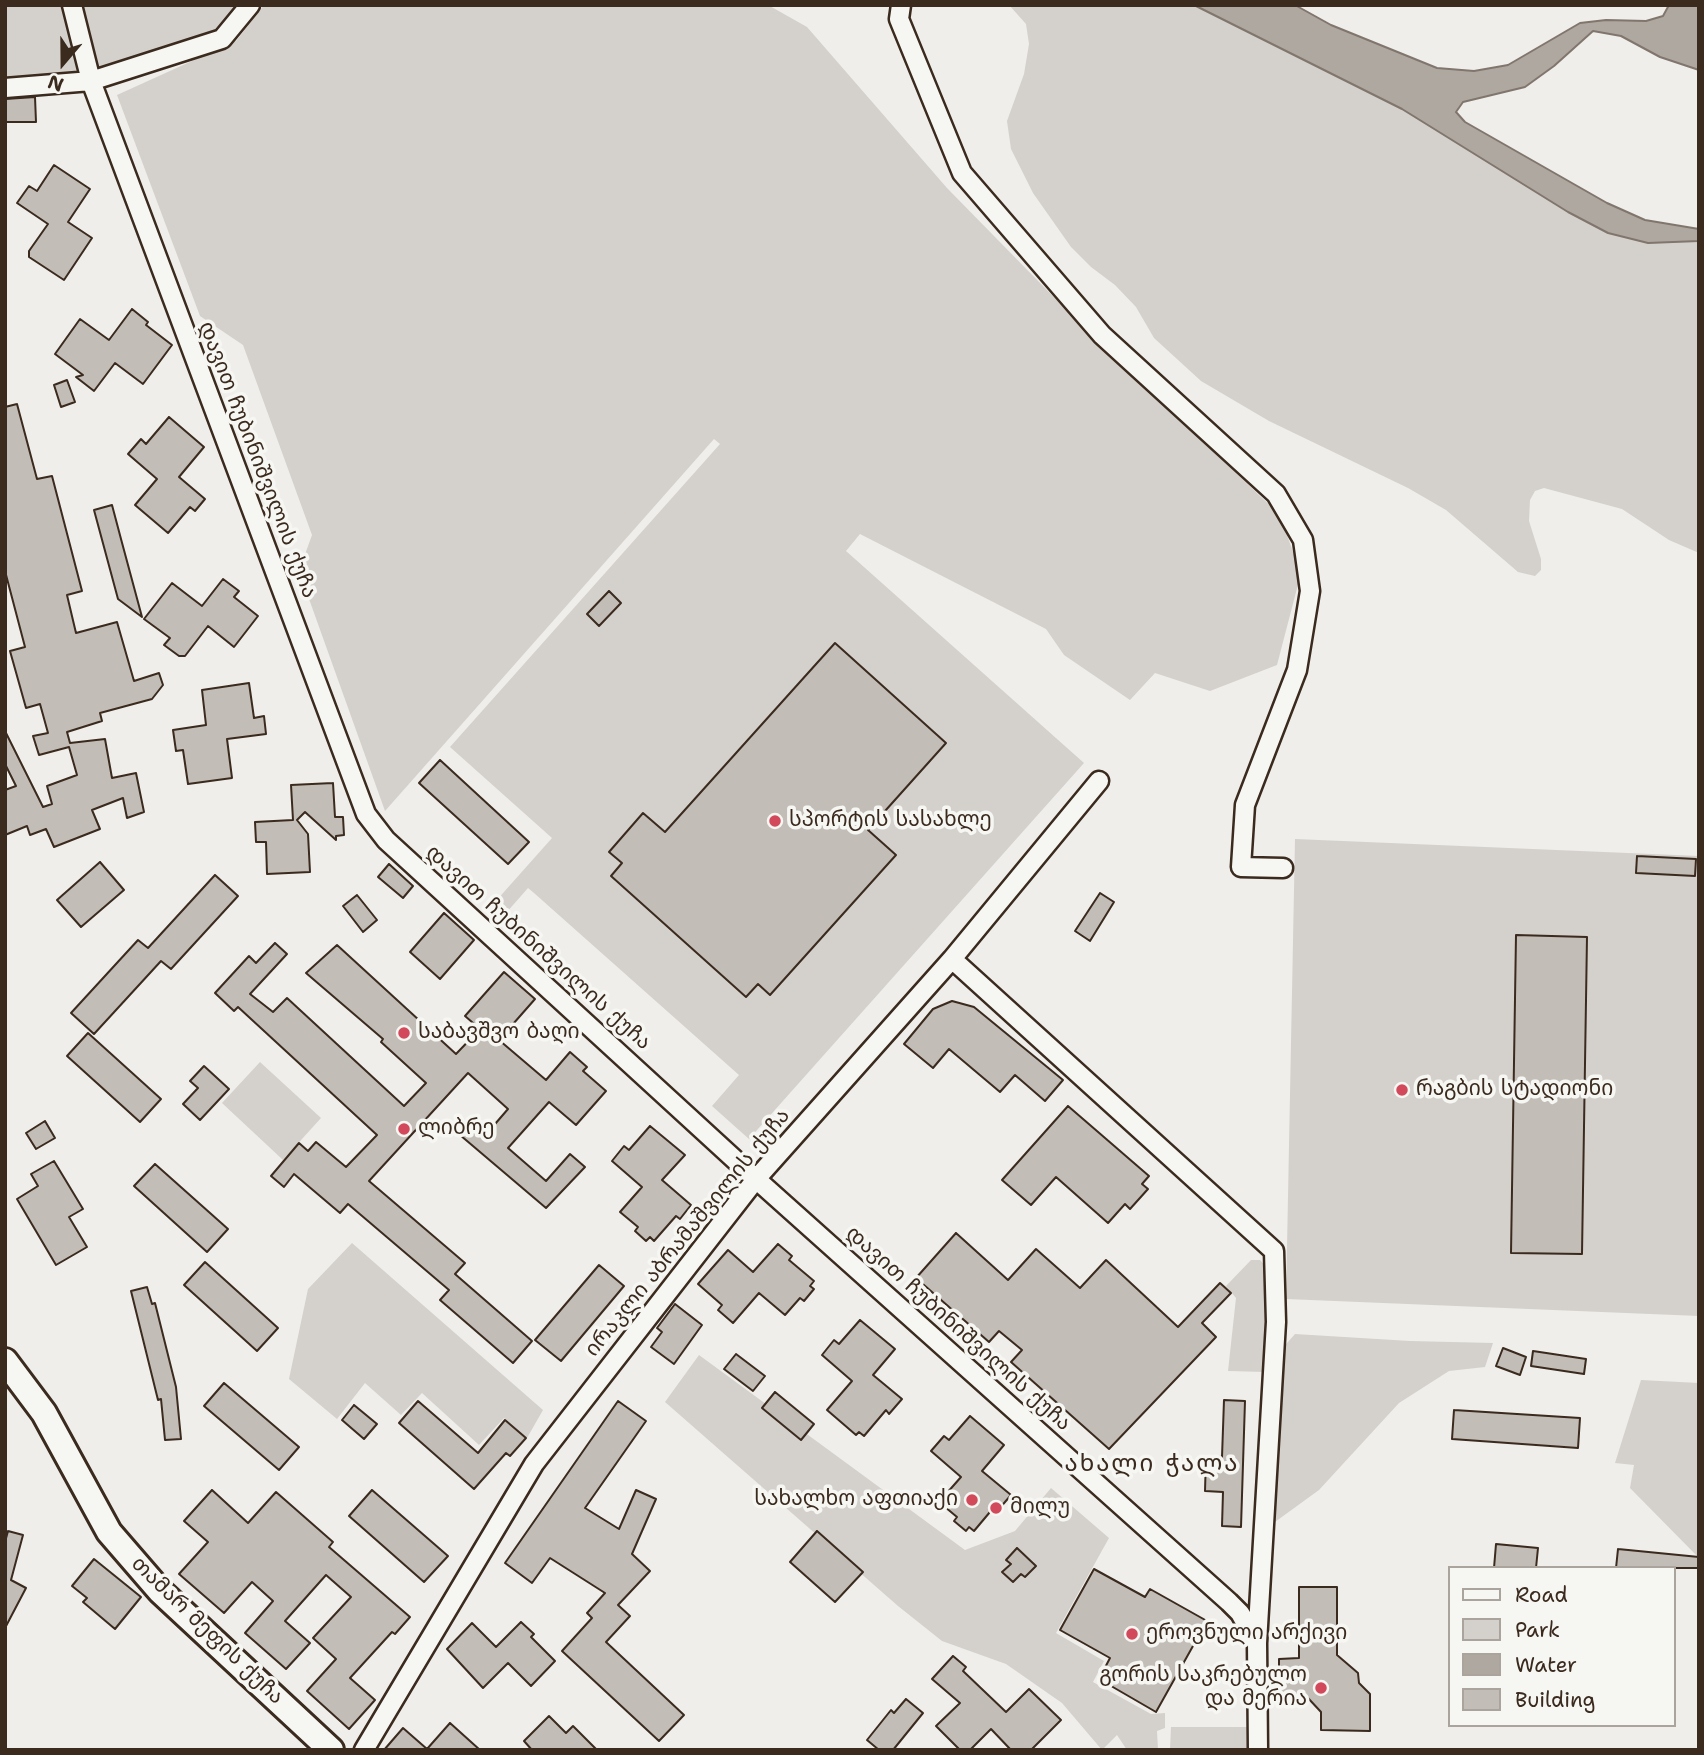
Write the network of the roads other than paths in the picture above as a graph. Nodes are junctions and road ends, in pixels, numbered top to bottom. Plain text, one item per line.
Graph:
1 (72, 5) edge
2 (250, 5) edge
3 (901, 5) edge
4 (91, 81) junction
5 (5, 88) edge
6 (1099, 781) dead end
7 (1283, 868) dead end
8 (952, 959) junction
9 (756, 1179) junction
10 (5, 1361) edge
11 (1262, 1580) junction
12 (1229, 1602) junction
13 (1257, 1643) junction
14 (331, 1750) edge
15 (364, 1750) edge
16 (1258, 1750) edge

1 - 4 street, დავით ჩუბინიშვილის ქუჩა
2 - 4 street
3 - 7 street
4 - 5 street
4 - 9 street, დავით ჩუბინიშვილის ქუჩა
6 - 8 street, ირაკლი აბრამაშვილის ქუჩა
8 - 9 street, ირაკლი აბრამაშვილის ქუჩა
8 - 11 street
9 - 12 street, დავით ჩუბინიშვილის ქუჩა
9 - 15 street, ირაკლი აბრამაშვილის ქუჩა
10 - 14 street, თამარ მეფის ქუჩა
11 - 12 street
11 - 13 street
12 - 13 street, დავით ჩუბინიშვილის ქუჩა
13 - 16 street

